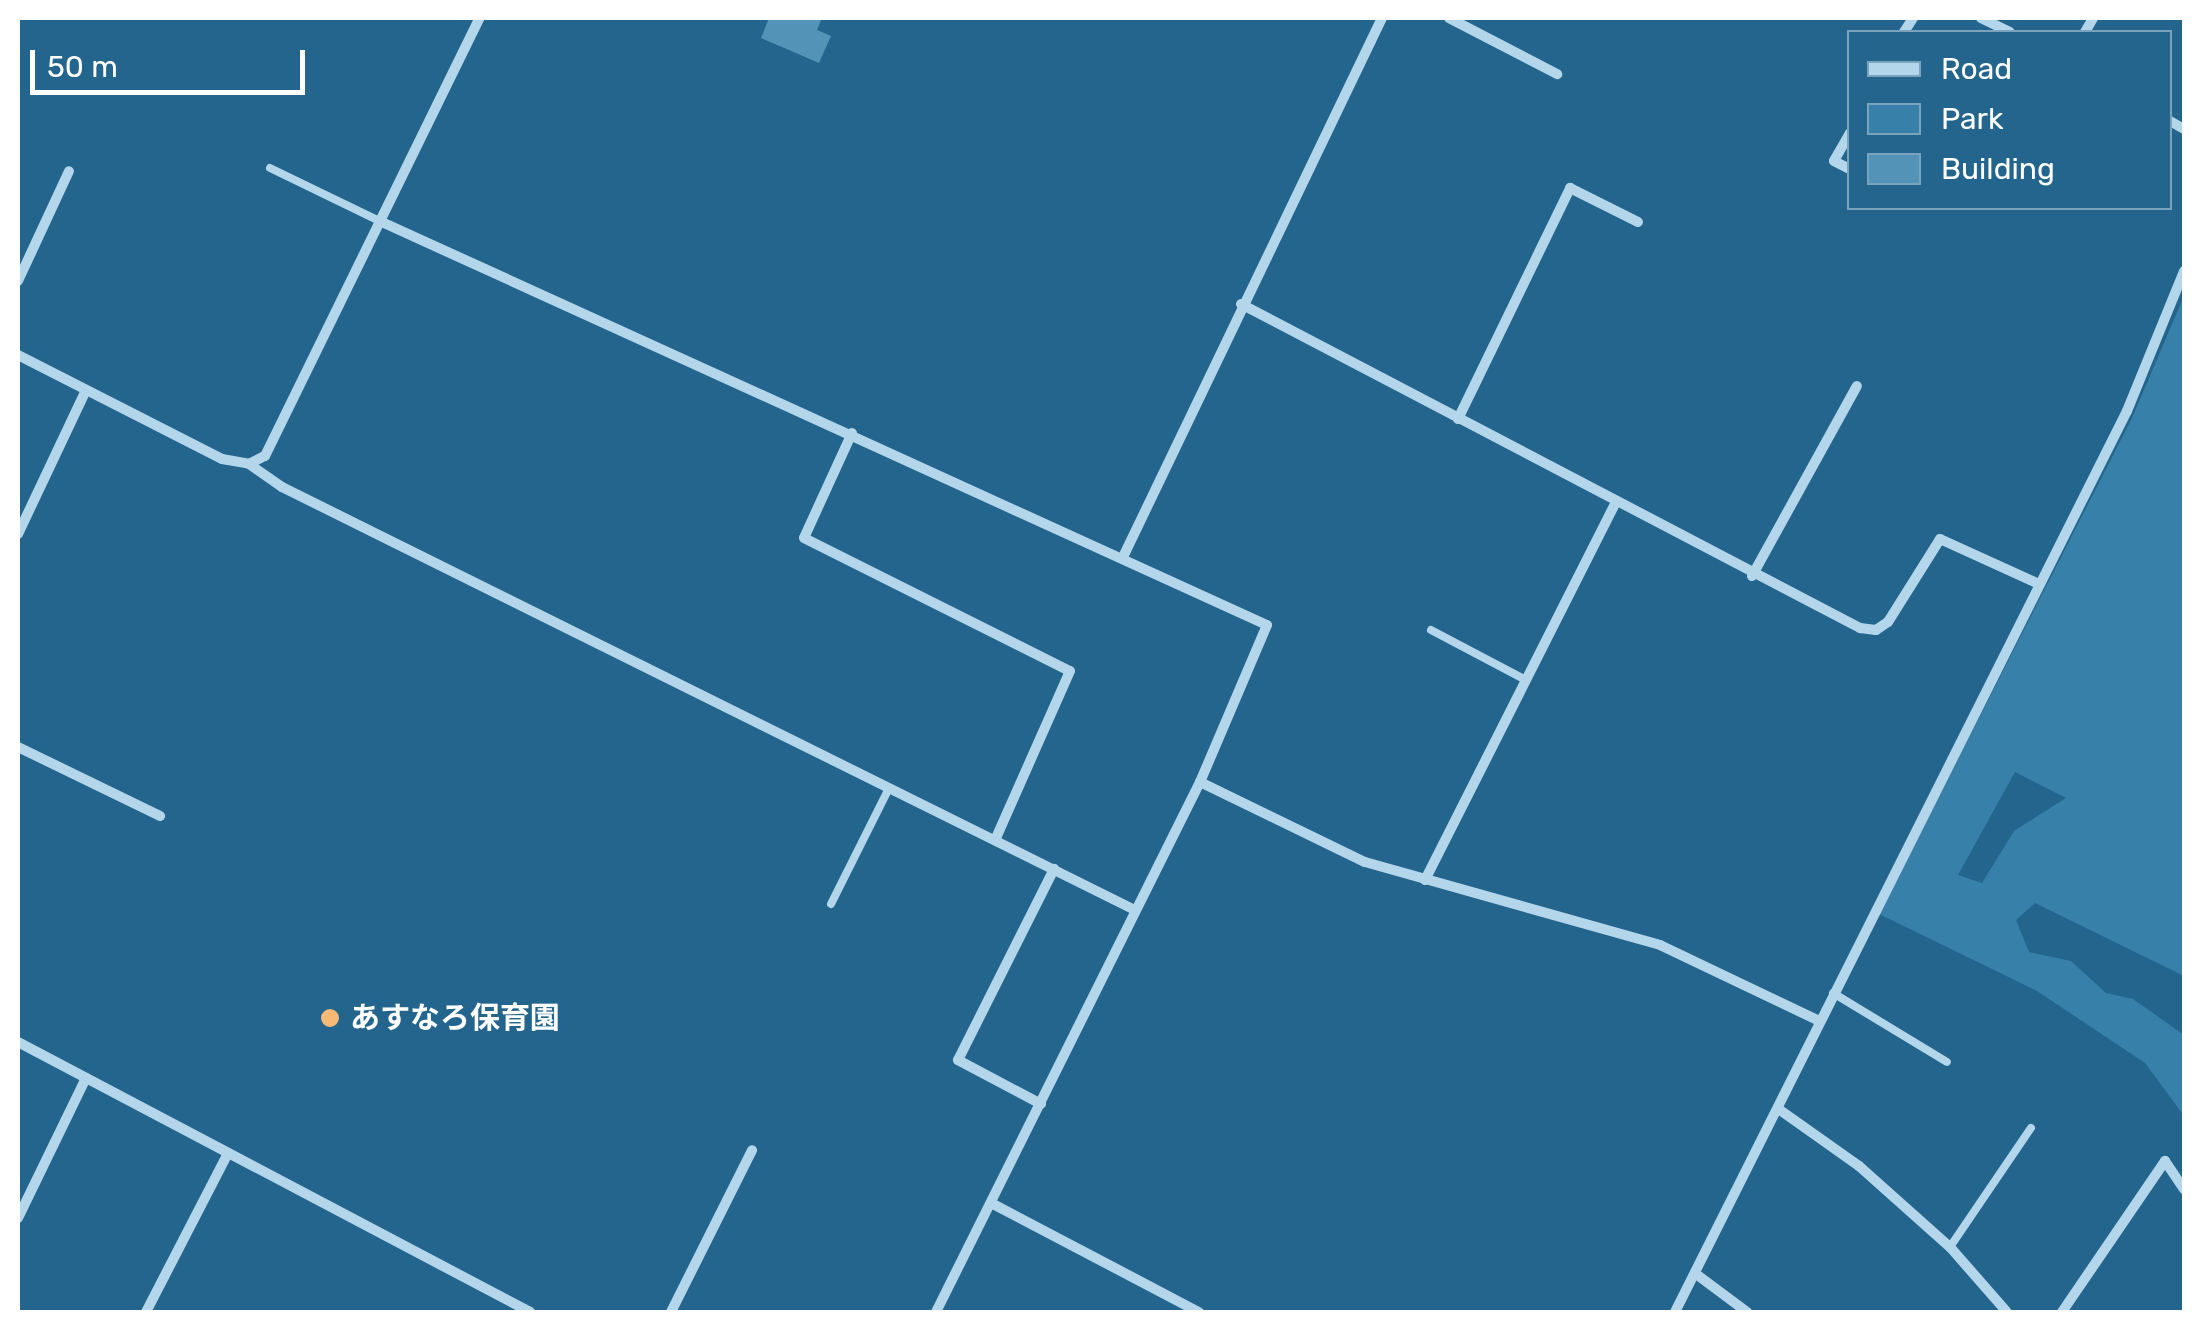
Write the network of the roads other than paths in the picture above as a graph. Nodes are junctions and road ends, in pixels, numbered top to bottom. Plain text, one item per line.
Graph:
1 (480, 18) edge
2 (1382, 18) edge
3 (1448, 18) edge
4 (1981, 18) edge
5 (2006, 30) edge
6 (1557, 74) dead end
7 (1847, 138) edge
8 (270, 168) dead end
9 (1847, 168) edge
10 (69, 171) dead end
11 (384, 222) junction
12 (1638, 222) dead end
13 (2184, 271) edge
14 (18, 281) edge
15 (1241, 304) junction
16 (18, 355) edge
17 (1857, 386) dead end
18 (86, 390) junction
19 (1458, 419) junction
20 (852, 432) junction
21 (249, 464) junction
22 (1616, 502) junction
23 (18, 534) edge
24 (1124, 554) junction
25 (1752, 576) junction
26 (2038, 584) junction
27 (1431, 630) dead end
28 (1526, 680) junction
29 (18, 747) edge
30 (1200, 782) junction
31 (889, 788) junction
32 (160, 816) dead end
33 (994, 840) junction
34 (1054, 869) junction
35 (1426, 880) junction
36 (831, 904) dead end
37 (1133, 908) junction
38 (1833, 993) junction
39 (1819, 1021) junction
40 (18, 1042) edge
41 (1946, 1062) dead end
42 (86, 1078) junction
43 (1041, 1104) junction
44 (1780, 1110) junction
45 (2032, 1128) dead end
46 (752, 1150) dead end
47 (228, 1153) junction
48 (2184, 1189) edge
49 (993, 1204) junction
50 (18, 1218) edge
51 (1950, 1247) junction
52 (1696, 1274) junction
53 (1191, 1311) edge
54 (146, 1312) edge
55 (530, 1312) edge
56 (671, 1312) edge
57 (936, 1312) edge
58 (1674, 1312) edge
59 (1747, 1312) edge
60 (2007, 1312) edge
61 (2062, 1312) edge

1 - 11 street
2 - 15 street
3 - 6 street
4 - 5 street
7 - 9 street
8 - 11 lane
10 - 14 street
11 - 20 street
11 - 21 street
12 - 19 street
13 - 26 street
15 - 19 street
15 - 24 street
16 - 18 street
17 - 25 street
18 - 21 street
18 - 23 street
19 - 22 street
20 - 24 street
20 - 33 street
21 - 31 street
22 - 25 street
22 - 28 street
24 - 30 street
25 - 26 street
26 - 38 street
27 - 28 lane
28 - 35 street
29 - 32 street
30 - 35 street
30 - 37 street
31 - 33 street
31 - 36 lane
33 - 34 street
34 - 37 street
34 - 43 street
35 - 39 street
37 - 43 street
38 - 39 street
38 - 41 lane
39 - 44 street
40 - 42 street
42 - 47 street
42 - 50 street
43 - 49 street
44 - 51 street
44 - 52 street
45 - 51 lane
46 - 56 street
47 - 54 street
47 - 55 street
48 - 61 street
49 - 53 street
49 - 57 street
51 - 60 street
52 - 58 street
52 - 59 street

